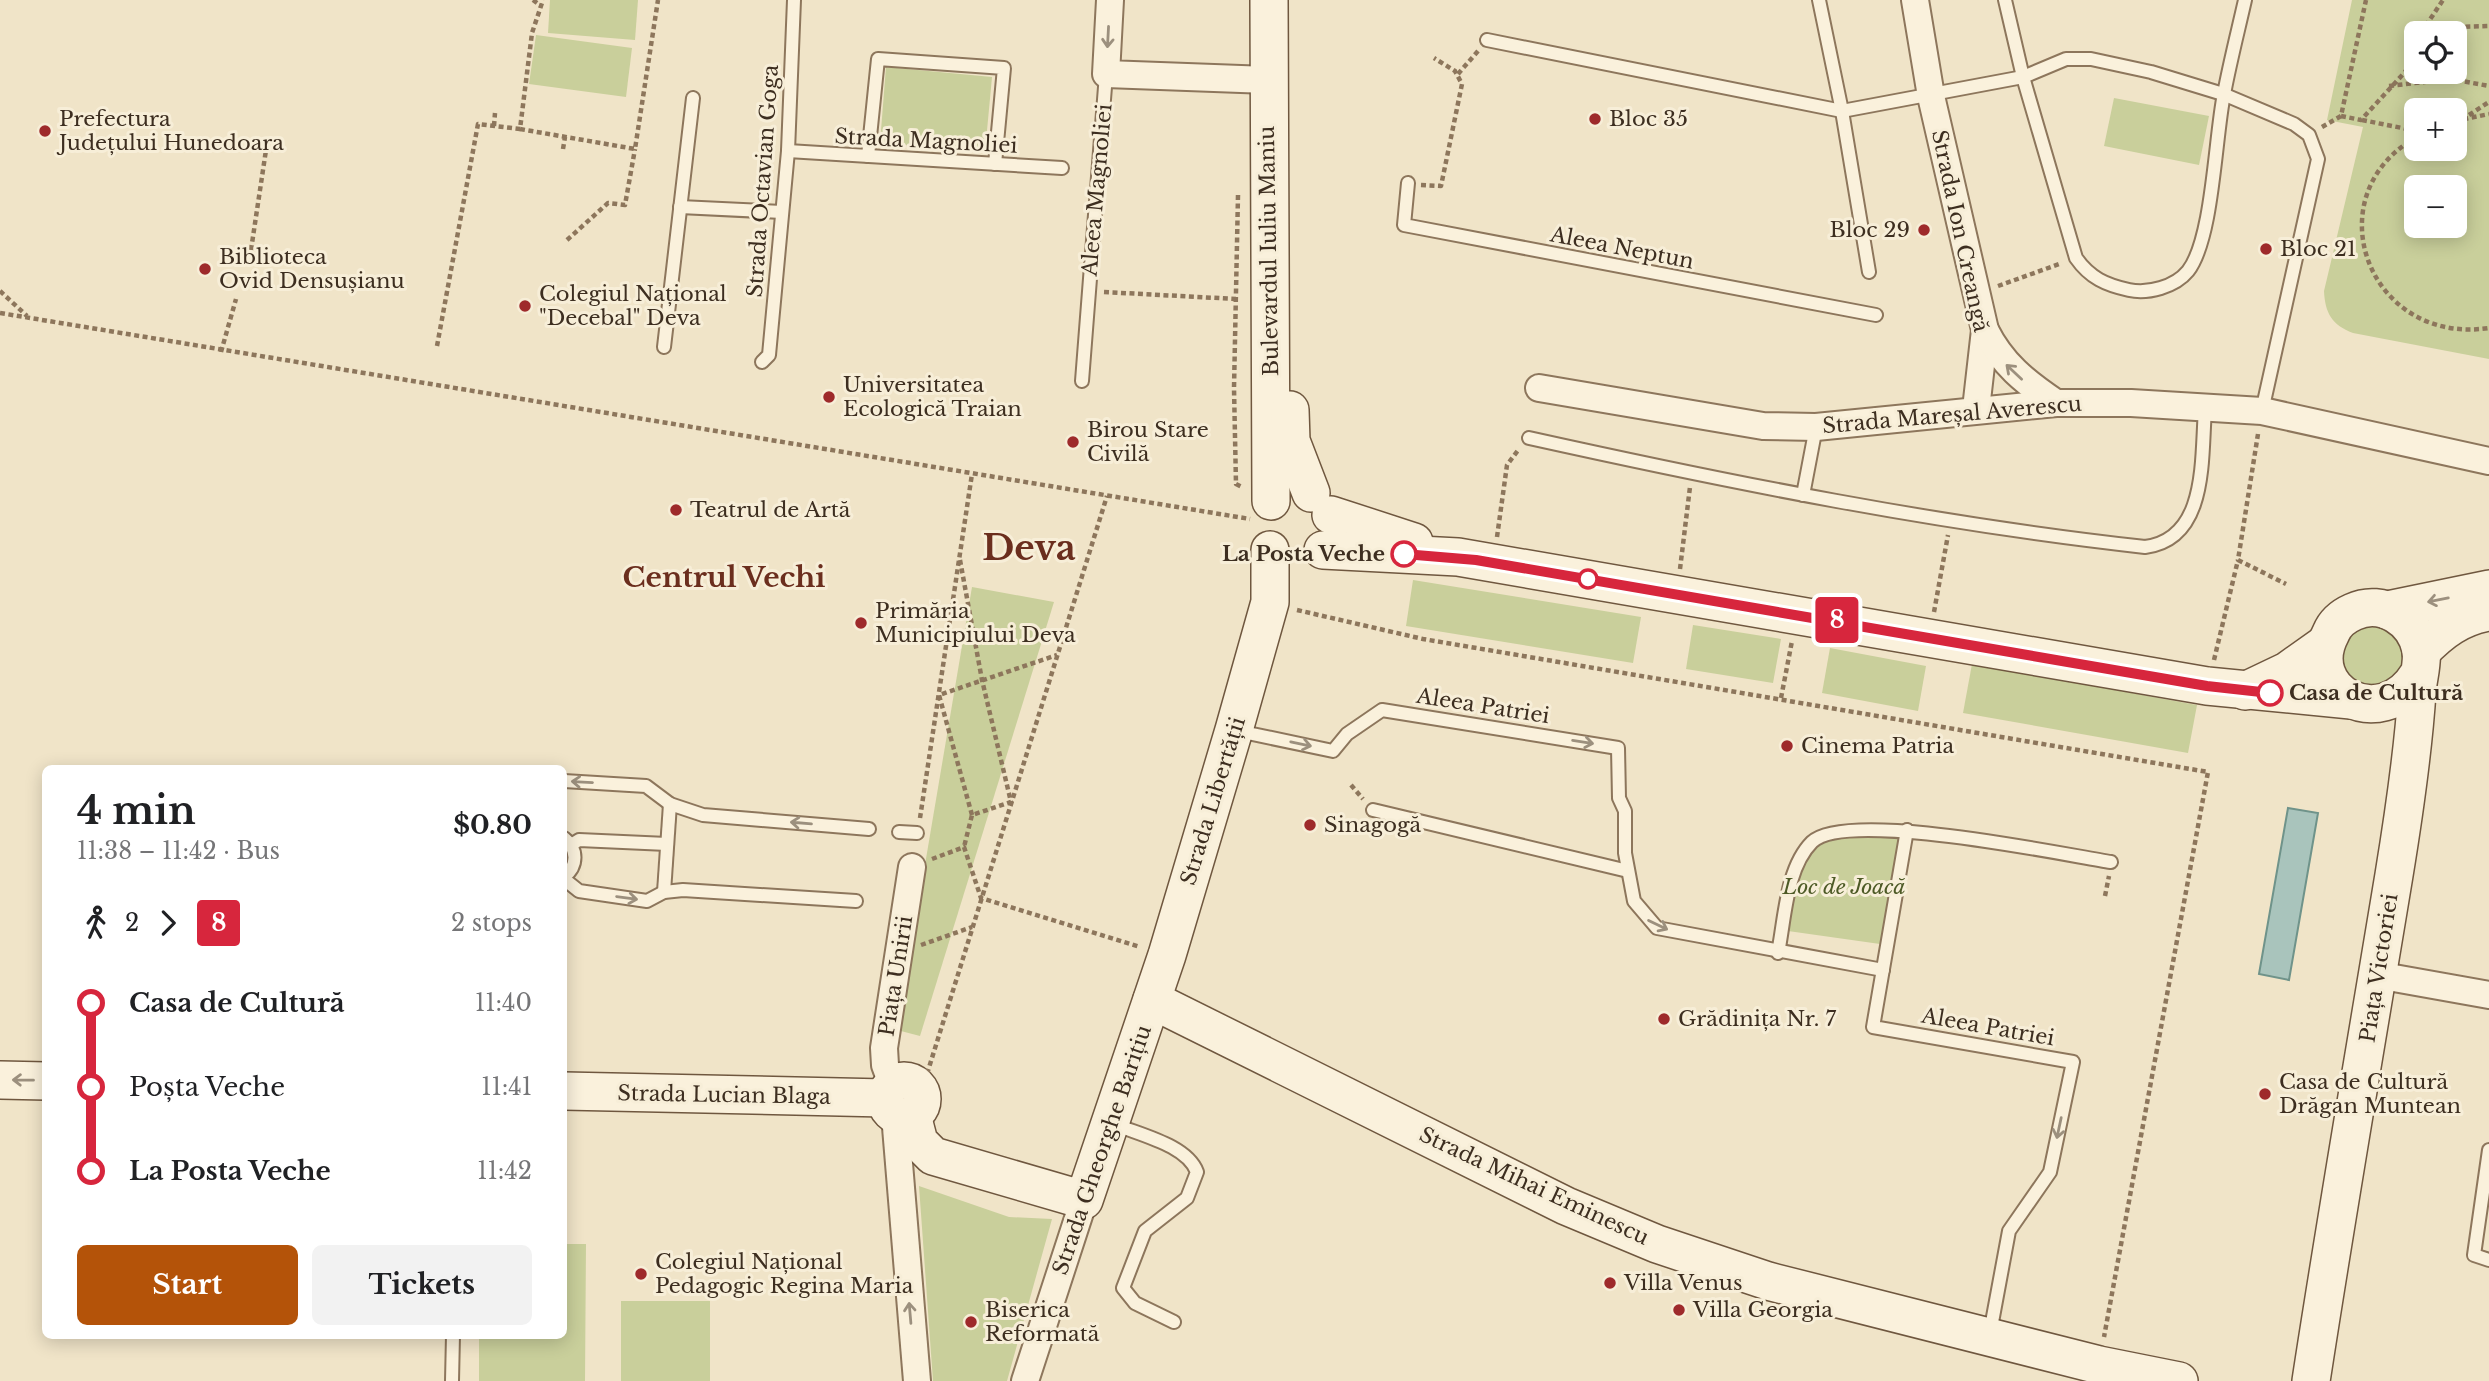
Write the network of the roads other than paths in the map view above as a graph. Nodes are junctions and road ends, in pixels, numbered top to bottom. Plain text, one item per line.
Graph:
1 (794, 0) edge
2 (1110, 0) edge
3 (1269, 0) edge
4 (1293, 0) edge
5 (1819, 0) edge
6 (1915, 0) edge
7 (2005, 0) edge
8 (2245, 0) edge
9 (1487, 40) road end
10 (1106, 74) junction
11 (2023, 77) junction
12 (1268, 80) junction
13 (2224, 94) junction
14 (1931, 96) junction
15 (693, 98) dead end
16 (1842, 111) junction
17 (788, 151) junction
18 (868, 156) junction
19 (995, 164) junction
20 (1062, 168) dead end
21 (1408, 183) road end
22 (680, 207) junction
23 (782, 212) junction
24 (1869, 272) dead end
25 (1876, 315) dead end
26 (1984, 330) junction
27 (664, 347) dead end
28 (762, 362) dead end
29 (1082, 381) dead end
30 (1539, 388) dead end
31 (2056, 403) junction
32 (1976, 409) junction
33 (2205, 410) junction
34 (2262, 411) junction
35 (1816, 427) junction
36 (1529, 438) road end
37 (2489, 461) edge
38 (1803, 495) junction
39 (1321, 504) junction
40 (1285, 537) junction
41 (1458, 557) junction
42 (2489, 589) edge
43 (2387, 610) junction
44 (2489, 612) edge
45 (2325, 644) junction
46 (2420, 663) junction
47 (2245, 691) junction
48 (2357, 702) junction
49 (1234, 730) junction
50 (2413, 761) junction
51 (567, 781) edge
52 (670, 804) junction
53 (1373, 810) dead end
54 (869, 829) dead end
55 (1907, 830) junction
56 (898, 832) dead end
57 (917, 833) road end
58 (567, 841) edge
59 (667, 844) junction
60 (2111, 862) dead end
61 (912, 867) road end
62 (1628, 871) junction
63 (567, 874) edge
64 (567, 881) edge
65 (664, 892) junction
66 (856, 901) dead end
67 (1778, 953) junction
68 (1883, 970) junction
69 (2377, 975) junction
70 (2489, 995) edge
71 (1152, 1000) junction
72 (0, 1080) edge
73 (42, 1081) edge
74 (567, 1091) edge
75 (901, 1101) junction
76 (1110, 1122) junction
77 (2489, 1150) edge
78 (1084, 1200) junction
79 (2489, 1260) edge
80 (1174, 1322) dead end
81 (1989, 1337) junction
82 (453, 1339) edge
83 (452, 1381) edge
84 (917, 1381) edge
85 (1025, 1381) edge
86 (2179, 1381) edge
87 (2311, 1381) edge

1 - 17 lane, Strada Octavian Goga
2 -> 10 street, Aleea Magnoliei
3 - 12 street, Bulevardul Iuliu Maniu
4 - 39 street, Bulevardul Iuliu Maniu
5 - 16 lane
6 - 14 street, Strada Ion Creangă
7 - 11 lane
8 - 13 lane
9 - 16 lane
10 - 12 street
10 - 29 lane, Aleea Magnoliei
11 - 13 lane
11 - 13 lane
11 - 14 lane
12 - 40 street, Bulevardul Iuliu Maniu
13 - 34 lane
14 - 16 lane
14 - 26 street, Strada Ion Creangă
15 - 22 lane
16 - 24 lane
17 - 18 lane, Strada Magnoliei
17 - 23 lane, Strada Octavian Goga
18 - 19 lane, Strada Magnoliei
18 - 19 lane
19 - 20 lane, Strada Magnoliei
21 - 25 lane, Aleea Neptun
22 - 23 lane
22 - 27 lane
23 - 28 lane, Strada Octavian Goga
31 -> 26 street
26 - 32 street, Strada Ion Creangă
30 - 35 street, Strada Mareșal Averescu
31 - 32 street, Strada Mareșal Averescu
31 - 33 street, Strada Mareșal Averescu
32 - 35 street, Strada Mareșal Averescu
33 - 34 street, Strada Mareșal Averescu
33 - 38 lane
34 - 37 street, Strada Mareșal Averescu
35 - 38 lane
36 - 38 lane
39 - 40 street
39 - 40 street
39 - 41 street
40 - 41 street
40 - 49 street, Strada Libertății
41 - 47 street
42 -> 43 street
43 - 45 street
43 - 46 street, Piața Victoriei
44 - 46 street
45 - 47 street
45 - 48 street
46 - 48 street
46 - 50 street, Piața Victoriei
47 - 48 street
48 - 50 street
49 -> 62 lane, Aleea Patriei
49 - 71 street, Strada Libertății
50 - 69 street, Piața Victoriei
52 -> 51 lane
54 -> 52 lane
52 - 59 lane
53 - 62 lane
55 - 60 lane
55 - 67 lane
55 - 68 lane, Aleea Patriei
56 - 57 lane
58 - 59 lane
58 - 63 lane
59 - 65 lane
61 - 75 street, Piața Unirii
62 -> 67 lane, Aleea Patriei
64 -> 65 lane
65 - 66 lane
67 - 68 lane, Aleea Patriei
68 -> 81 lane, Aleea Patriei
69 - 70 street
69 - 87 street, Piața Victoriei
71 - 76 street, Strada Gheorghe Barițiu
71 - 81 street, Strada Mihai Eminescu
73 -> 72 street
74 - 75 street, Strada Lucian Blaga
75 - 78 street
84 -> 75 street
76 - 78 street, Strada Gheorghe Barițiu
76 - 80 lane
77 - 79 lane
78 - 85 street, Strada Gheorghe Barițiu
81 - 86 street, Strada Mihai Eminescu
82 - 83 lane

